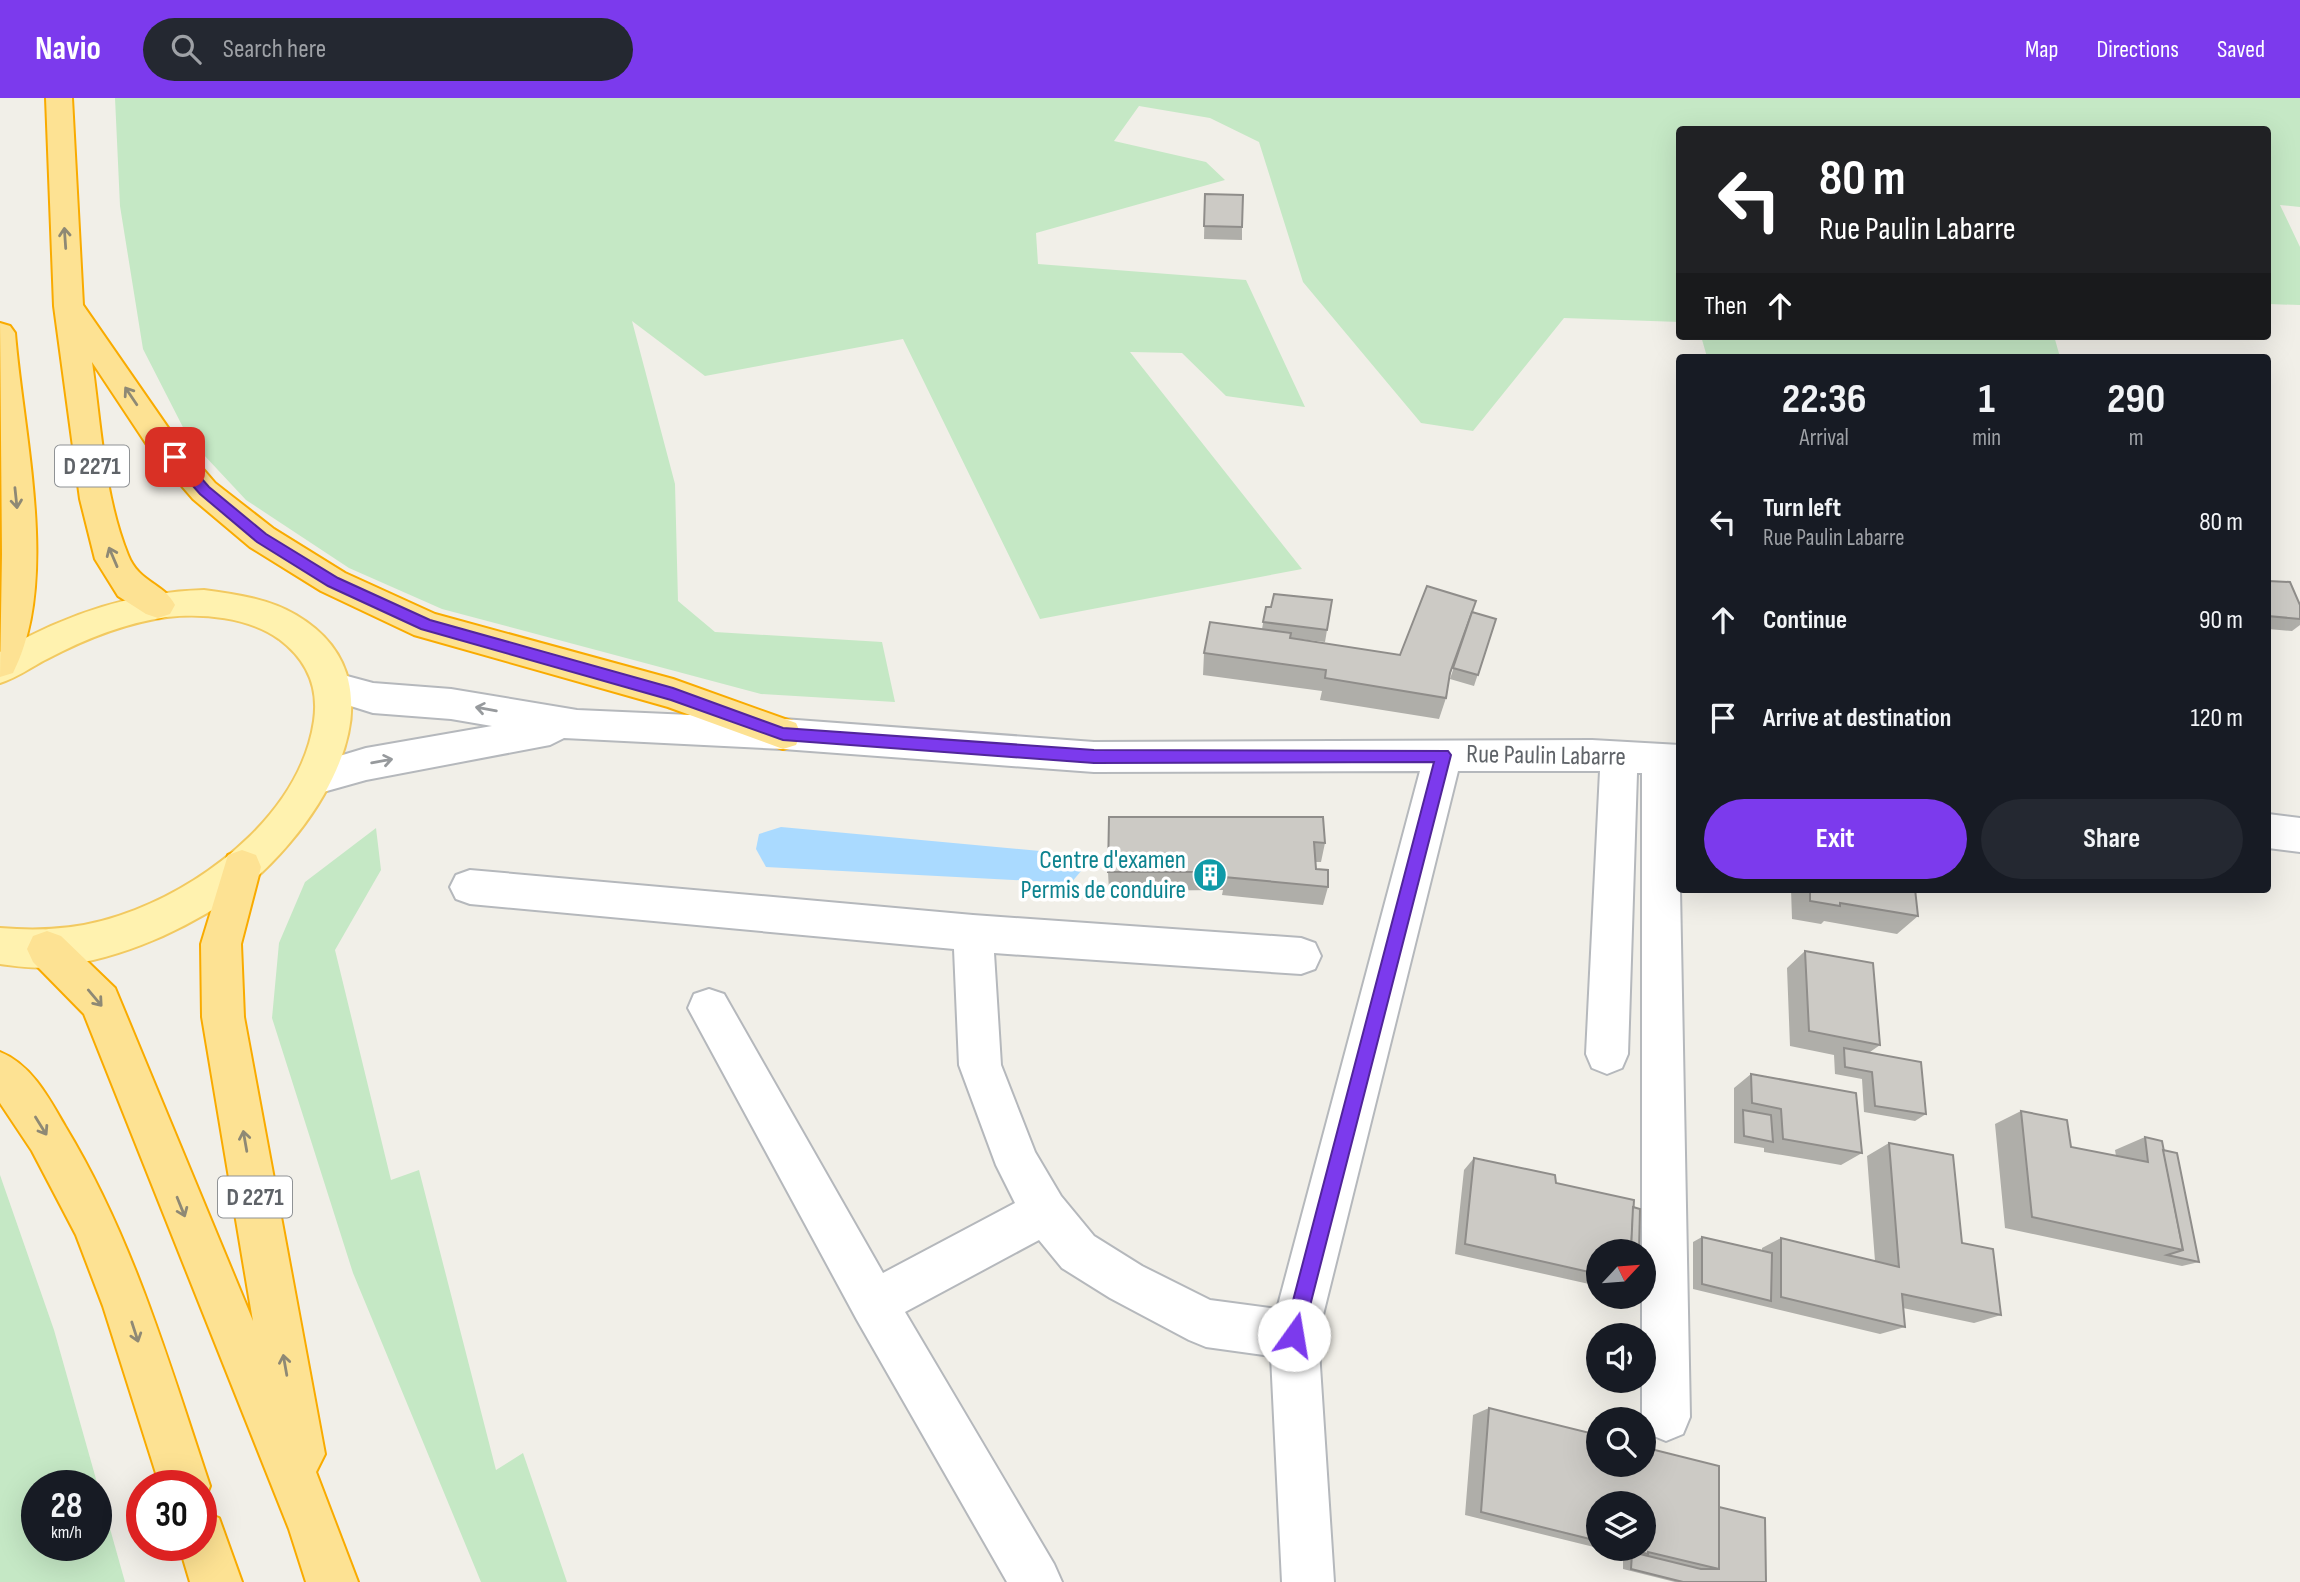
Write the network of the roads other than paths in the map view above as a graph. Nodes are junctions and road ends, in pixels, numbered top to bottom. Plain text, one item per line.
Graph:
1 (59, 98) edge
2 (69, 306) junction
3 (0, 333) edge
4 (158, 605) junction
5 (0, 663) edge
6 (0, 669) edge
7 (332, 686) junction
8 (577, 725) junction
9 (783, 734) junction
10 (1443, 755) junction
11 (1619, 756) junction
12 (1670, 759) edge
13 (316, 778) junction
14 (2271, 831) edge
15 (2300, 835) edge
16 (242, 867) junction
17 (470, 887) dead end
18 (973, 933) junction
19 (0, 946) edge
20 (47, 949) junction
21 (1301, 956) dead end
22 (709, 1008) dead end
23 (1607, 1054) dead end
24 (0, 1072) edge
25 (1045, 1212) junction
26 (874, 1303) junction
27 (1294, 1335) junction
28 (1666, 1417) dead end
29 (180, 1470) edge
30 (313, 1529) junction
31 (209, 1561) edge
32 (216, 1582) edge
33 (332, 1582) edge
34 (1036, 1582) edge
35 (1308, 1582) edge

2 -> 1 highway, D 2271
4 -> 2 highway, D 2271
9 -> 2 highway
3 -> 5 highway
4 - 6 main road
4 - 7 main road
8 -> 7 street
7 - 13 main road
8 - 9 street, Rue Paulin Labarre
13 -> 8 street
9 - 10 street, Rue Paulin Labarre
10 - 11 street, Rue Paulin Labarre
10 - 27 street
11 - 12 street, Rue Paulin Labarre
11 - 23 street
12 - 28 street
13 - 16 main road
14 - 15 street
16 - 20 main road
30 -> 16 highway, D 2271
17 - 18 street
18 - 21 street
18 - 25 street
19 - 20 main road
20 -> 30 highway, D 2271
22 - 26 street
24 -> 29 highway
25 - 26 street
25 - 27 street
26 - 34 street
27 - 35 street
30 - 33 highway, D 2271
31 - 32 highway

